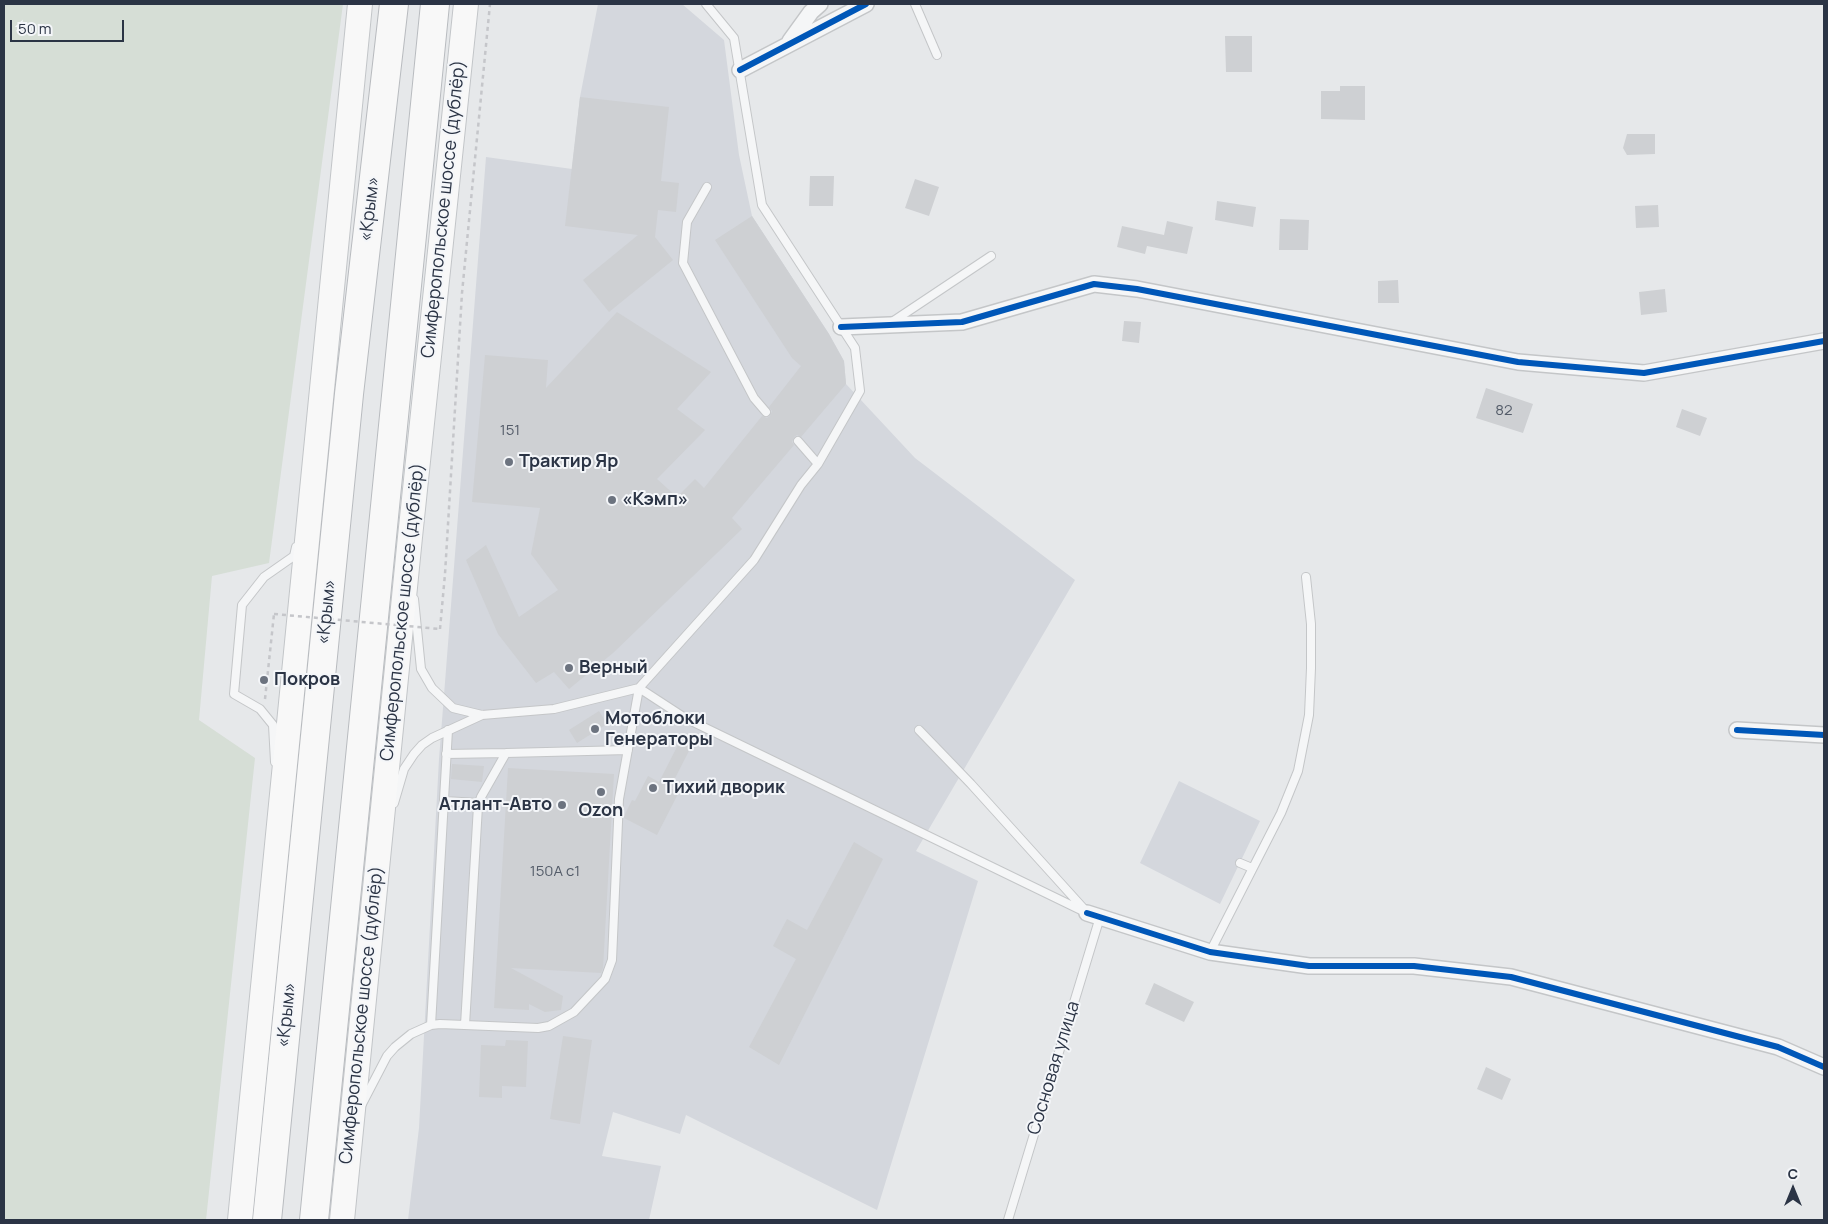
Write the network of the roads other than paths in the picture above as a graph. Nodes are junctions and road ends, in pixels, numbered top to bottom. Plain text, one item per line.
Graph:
1 (360, 4) edge
2 (394, 4) edge
3 (435, 4) edge
4 (466, 4) edge
5 (706, 4) edge
6 (820, 4) edge
7 (866, 4) edge
8 (915, 4) edge
9 (788, 45) junction
10 (937, 55) dead end
11 (740, 70) junction
12 (707, 187) dead end
13 (990, 256) dead end
14 (888, 325) junction
15 (841, 327) junction
16 (1824, 342) edge
17 (766, 412) dead end
18 (798, 441) dead end
19 (315, 459) junction
20 (818, 464) junction
21 (409, 548) junction
22 (1306, 577) dead end
23 (639, 688) junction
24 (482, 715) junction
25 (448, 730) junction
26 (919, 730) dead end
27 (1737, 730) dead end
28 (1824, 736) edge
29 (628, 750) junction
30 (506, 753) junction
31 (446, 754) junction
32 (444, 801) junction
33 (479, 803) junction
34 (279, 830) junction
35 (378, 853) junction
36 (1240, 863) dead end
37 (1252, 868) junction
38 (1093, 915) junction
39 (1210, 952) junction
40 (431, 1025) junction
41 (465, 1025) junction
42 (1824, 1067) edge
43 (352, 1124) junction
44 (240, 1220) edge
45 (267, 1220) edge
46 (314, 1220) edge
47 (342, 1220) edge
48 (1008, 1220) edge

1 - 19 main road
2 - 45 highway, «Крым»
3 - 46 highway
4 - 21 main road, Симферопольское шоссе (дублёр)
5 - 11 lane
6 - 9 street
7 - 9 street
8 - 10 lane
9 - 11 street
11 - 15 lane
12 - 17 lane
13 - 14 lane
14 - 15 street
14 - 16 street
15 - 20 lane
18 - 20 lane
19 - 34 main road
19 - 34 lane
20 - 23 lane
21 - 24 lane
21 - 35 main road, Симферопольское шоссе (дублёр)
22 - 37 lane
23 - 24 lane
23 - 29 lane
23 - 38 lane
24 - 25 lane
25 - 31 lane
25 - 35 lane
26 - 38 lane
27 - 28 street
29 - 30 lane
29 - 41 lane
30 - 31 lane
30 - 33 lane
31 - 32 lane
32 - 33 lane
32 - 40 lane
33 - 41 lane
34 - 44 main road
35 - 43 main road, Симферопольское шоссе (дублёр)
36 - 37 lane
37 - 39 lane
38 - 39 street
38 - 48 lane, Сосновая улица
39 - 42 street
40 - 41 lane
40 - 43 lane
43 - 47 main road, Симферопольское шоссе (дублёр)

